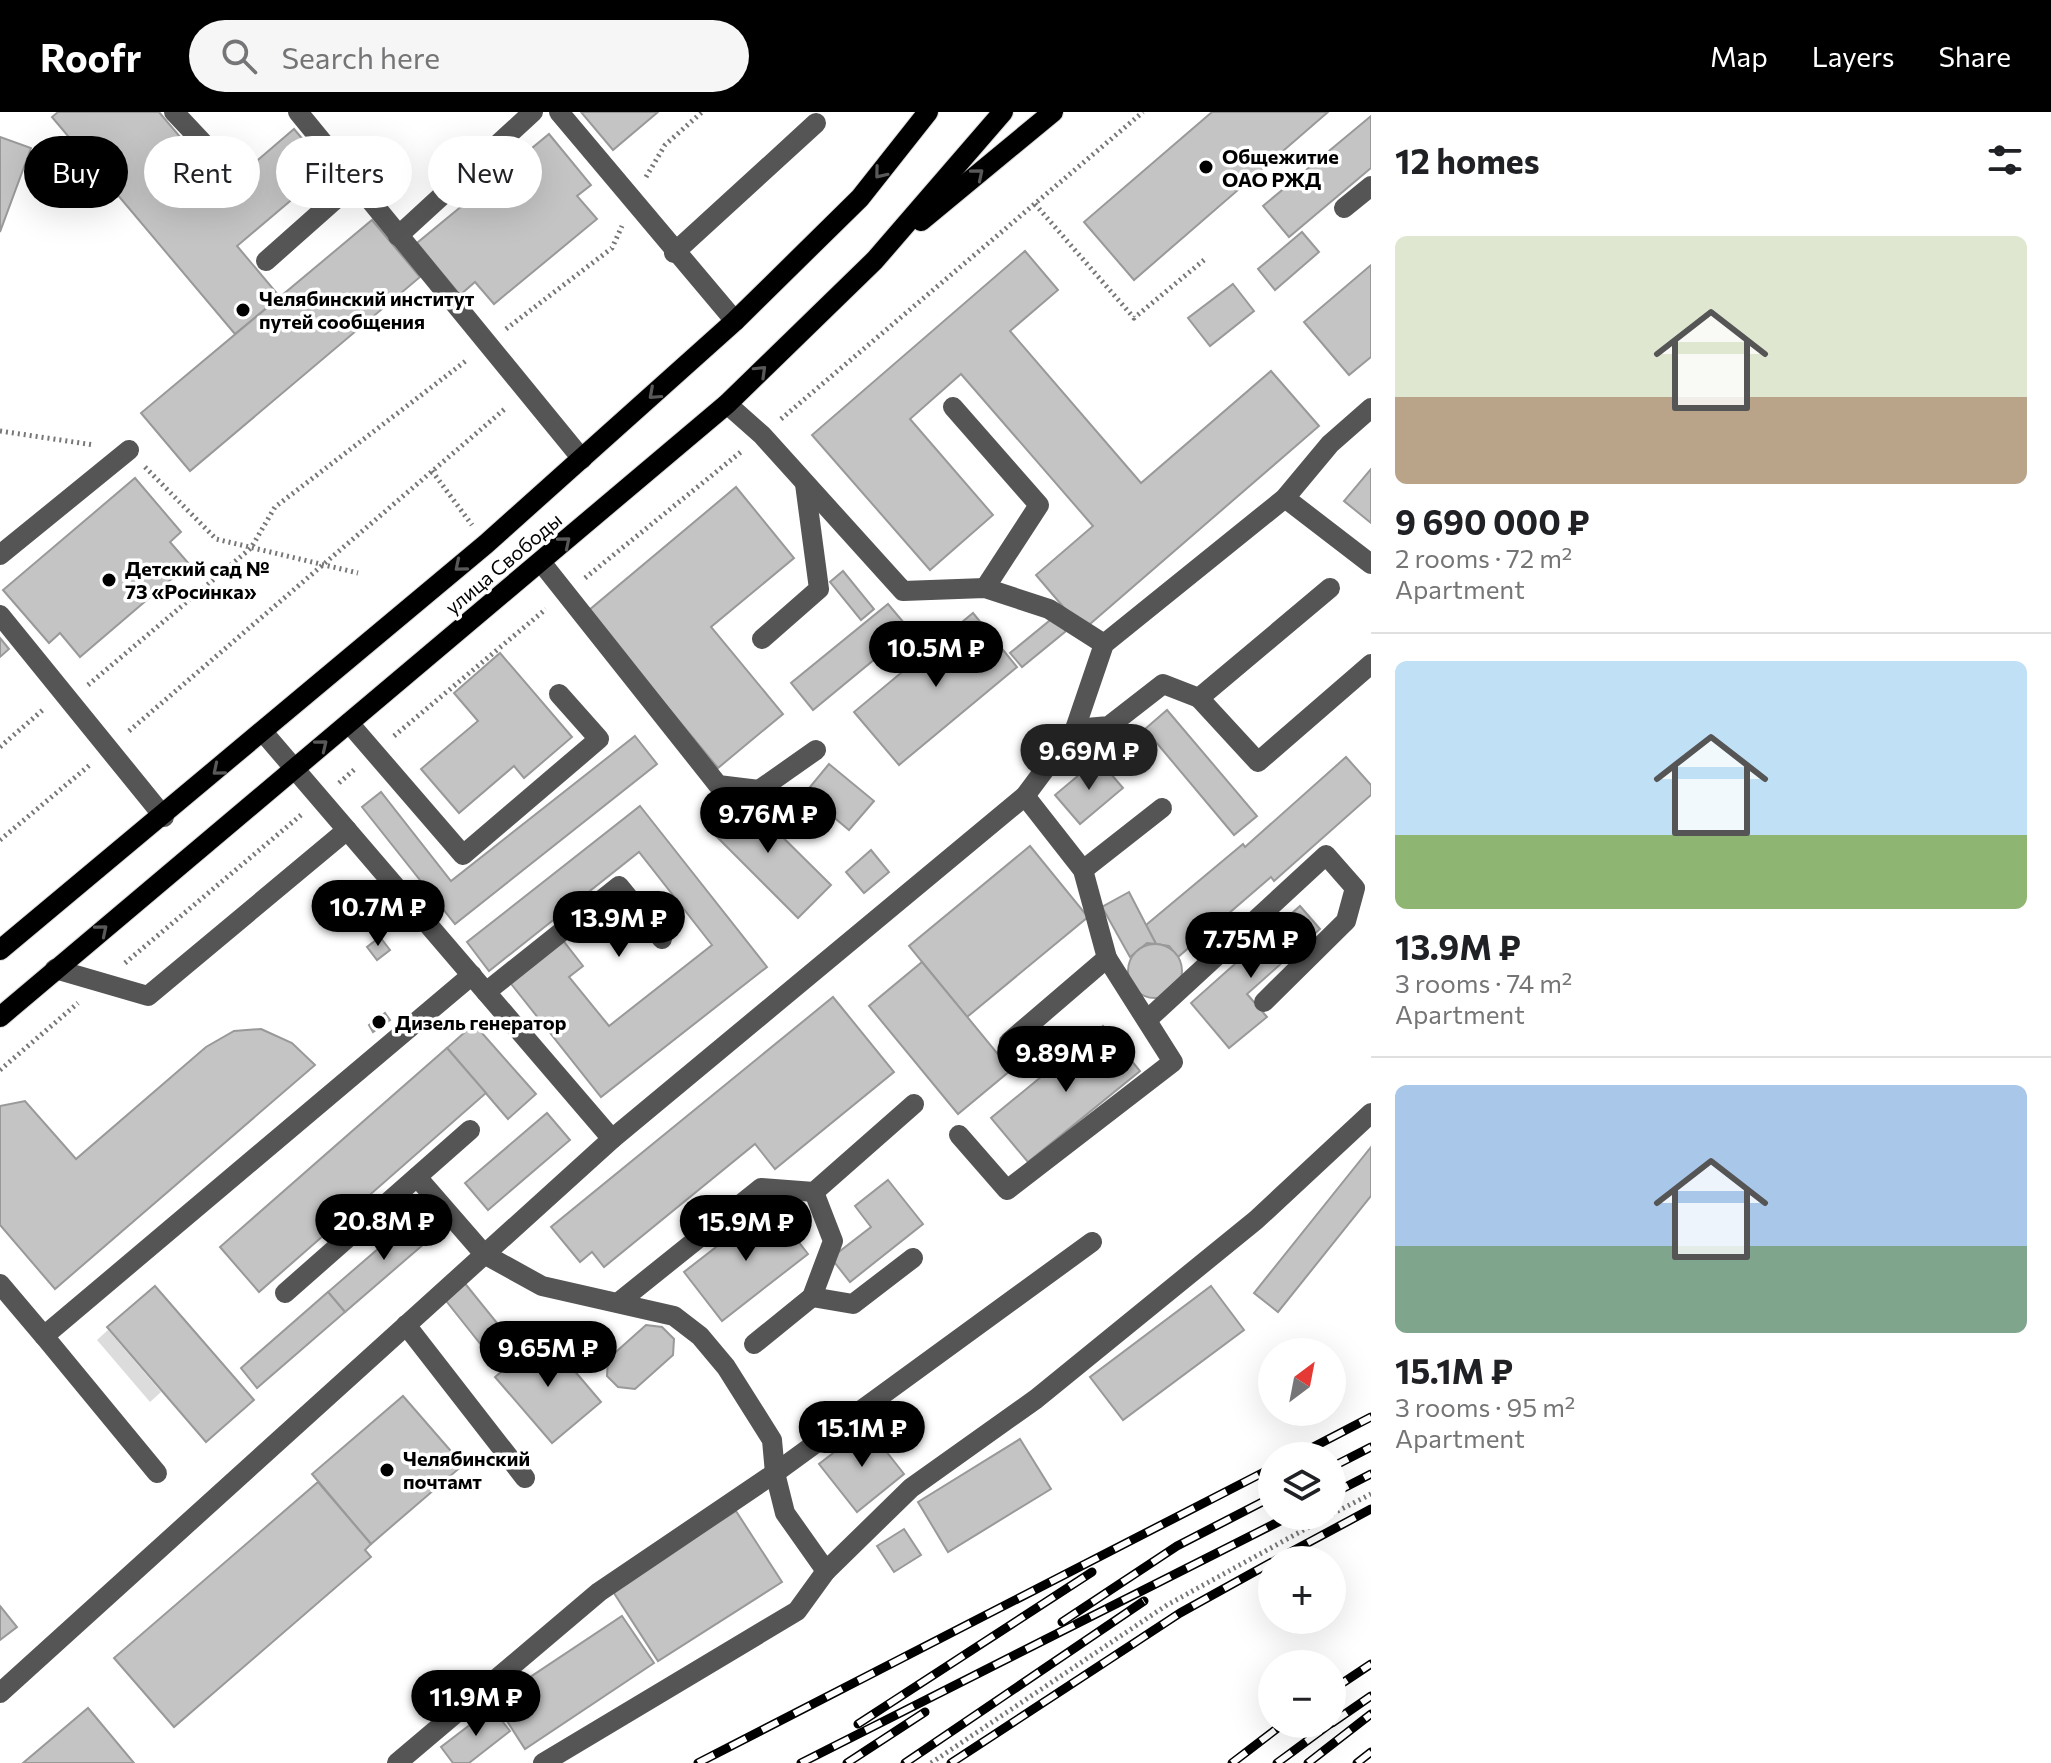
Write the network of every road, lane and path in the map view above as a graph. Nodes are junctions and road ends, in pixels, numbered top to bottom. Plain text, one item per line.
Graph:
1 (174, 112) edge
2 (298, 112) edge
3 (533, 112) edge
4 (559, 112) edge
5 (702, 112) edge
6 (928, 112) edge
7 (1003, 112) edge
8 (1053, 112) edge
9 (816, 123) dead end
10 (197, 136) edge
11 (318, 136) edge
12 (1371, 186) edge
13 (632, 202) junction
14 (1035, 204) dead end
15 (326, 208) edge
16 (376, 208) edge
17 (1344, 208) dead end
18 (398, 236) junction
19 (674, 253) junction
20 (875, 260) junction
21 (1204, 260) dead end
22 (266, 261) dead end
23 (735, 321) junction
24 (488, 343) junction
25 (526, 390) junction
26 (727, 404) junction
27 (953, 407) dead end
28 (1371, 408) edge
29 (0, 431) edge
30 (129, 450) junction
31 (582, 459) junction
32 (805, 484) junction
33 (1285, 498) junction
34 (251, 548) junction
35 (0, 555) edge
36 (541, 562) junction
37 (325, 564) junction
38 (1371, 564) edge
39 (358, 573) dead end
40 (985, 588) junction
41 (1330, 588) dead end
42 (0, 615) edge
43 (762, 639) dead end
44 (1104, 644) junction
45 (1371, 664) edge
46 (61, 694) junction
47 (559, 694) dead end
48 (1199, 698) junction
49 (349, 723) junction
50 (1075, 729) junction
51 (263, 732) junction
52 (0, 747) edge
53 (107, 750) junction
54 (816, 750) dead end
55 (293, 768) junction
56 (1025, 796) junction
57 (1162, 808) dead end
58 (164, 817) junction
59 (347, 830) junction
60 (0, 840) edge
61 (1083, 870) junction
62 (662, 939) dead end
63 (0, 950) edge
64 (1107, 958) junction
65 (55, 969) junction
66 (472, 975) junction
67 (486, 992) junction
68 (1264, 1002) dead end
69 (0, 1017) edge
70 (1147, 1020) junction
71 (1009, 1042) dead end
72 (914, 1104) dead end
73 (1371, 1113) edge
74 (470, 1130) dead end
75 (959, 1135) dead end
76 (612, 1139) junction
77 (417, 1177) junction
78 (814, 1192) junction
79 (1092, 1242) dead end
80 (484, 1254) junction
81 (913, 1258) dead end
82 (0, 1284) edge
83 (285, 1293) dead end
84 (812, 1297) junction
85 (619, 1302) junction
86 (406, 1325) junction
87 (44, 1336) junction
88 (754, 1344) dead end
89 (157, 1473) dead end
90 (775, 1473) junction
91 (525, 1478) dead end
92 (1371, 1494) edge
93 (1346, 1507) edge
94 (1303, 1530) edge
95 (826, 1571) junction
96 (0, 1693) edge
97 (397, 1763) edge
98 (543, 1763) edge
99 (931, 1763) edge

1 - 10 lane
2 - 11 lane
3 - 18 lane
4 - 13 lane
5 - 13 path
6 -> 23 main road, улица Свободы
7 - 20 main road, улица Свободы
20 -> 8 main road
9 - 19 lane
12 - 17 lane
13 - 19 lane
13 - 24 path
14 - 21 path
15 - 22 lane
16 - 18 lane
18 - 24 lane
19 - 23 lane
26 -> 20 main road, улица Свободы
23 -> 31 main road, улица Свободы
24 - 25 lane
24 - 34 path
25 - 31 lane
25 - 37 path
26 - 32 lane
36 -> 26 main road, улица Свободы
27 - 40 lane
28 - 33 lane
29 - 30 path
30 - 34 path
30 - 35 lane
31 -> 51 main road, улица Свободы
32 - 40 lane
32 - 43 lane
33 - 38 lane
33 - 44 lane
34 - 37 path
34 - 46 path
36 - 49 main road, улица Свободы
36 - 54 lane
37 - 39 path
37 - 53 path
40 - 44 lane
41 - 48 lane
42 - 46 lane
44 - 50 lane
45 - 48 lane
46 - 52 path
46 - 53 lane
47 - 49 lane
48 - 50 lane
55 -> 49 main road, улица Свободы
50 - 56 lane
51 - 55 lane
51 -> 58 main road, улица Свободы
53 - 58 lane
53 - 60 path
55 - 59 lane
65 -> 55 main road, улица Свободы
56 - 61 lane
56 - 76 lane
57 - 61 lane
58 - 63 main road, улица Свободы
59 - 65 lane
59 - 66 lane
61 - 64 lane
62 - 67 lane
64 - 70 lane
64 - 71 lane
65 - 69 main road, улица Свободы
66 - 67 lane
66 - 87 lane
67 - 76 lane
68 - 70 lane
70 - 75 lane
72 - 78 lane
73 - 95 lane
74 - 77 lane
76 - 80 lane
77 - 80 lane
77 - 83 lane
78 - 84 lane
78 - 85 lane
79 - 90 lane
80 - 85 lane
80 - 86 lane
81 - 84 lane
82 - 87 lane
84 - 88 lane
85 - 90 lane
86 - 91 lane
86 - 96 lane
87 - 89 lane
90 - 95 lane
90 - 97 lane
92 - 93 path
94 - 99 path
95 - 98 lane

